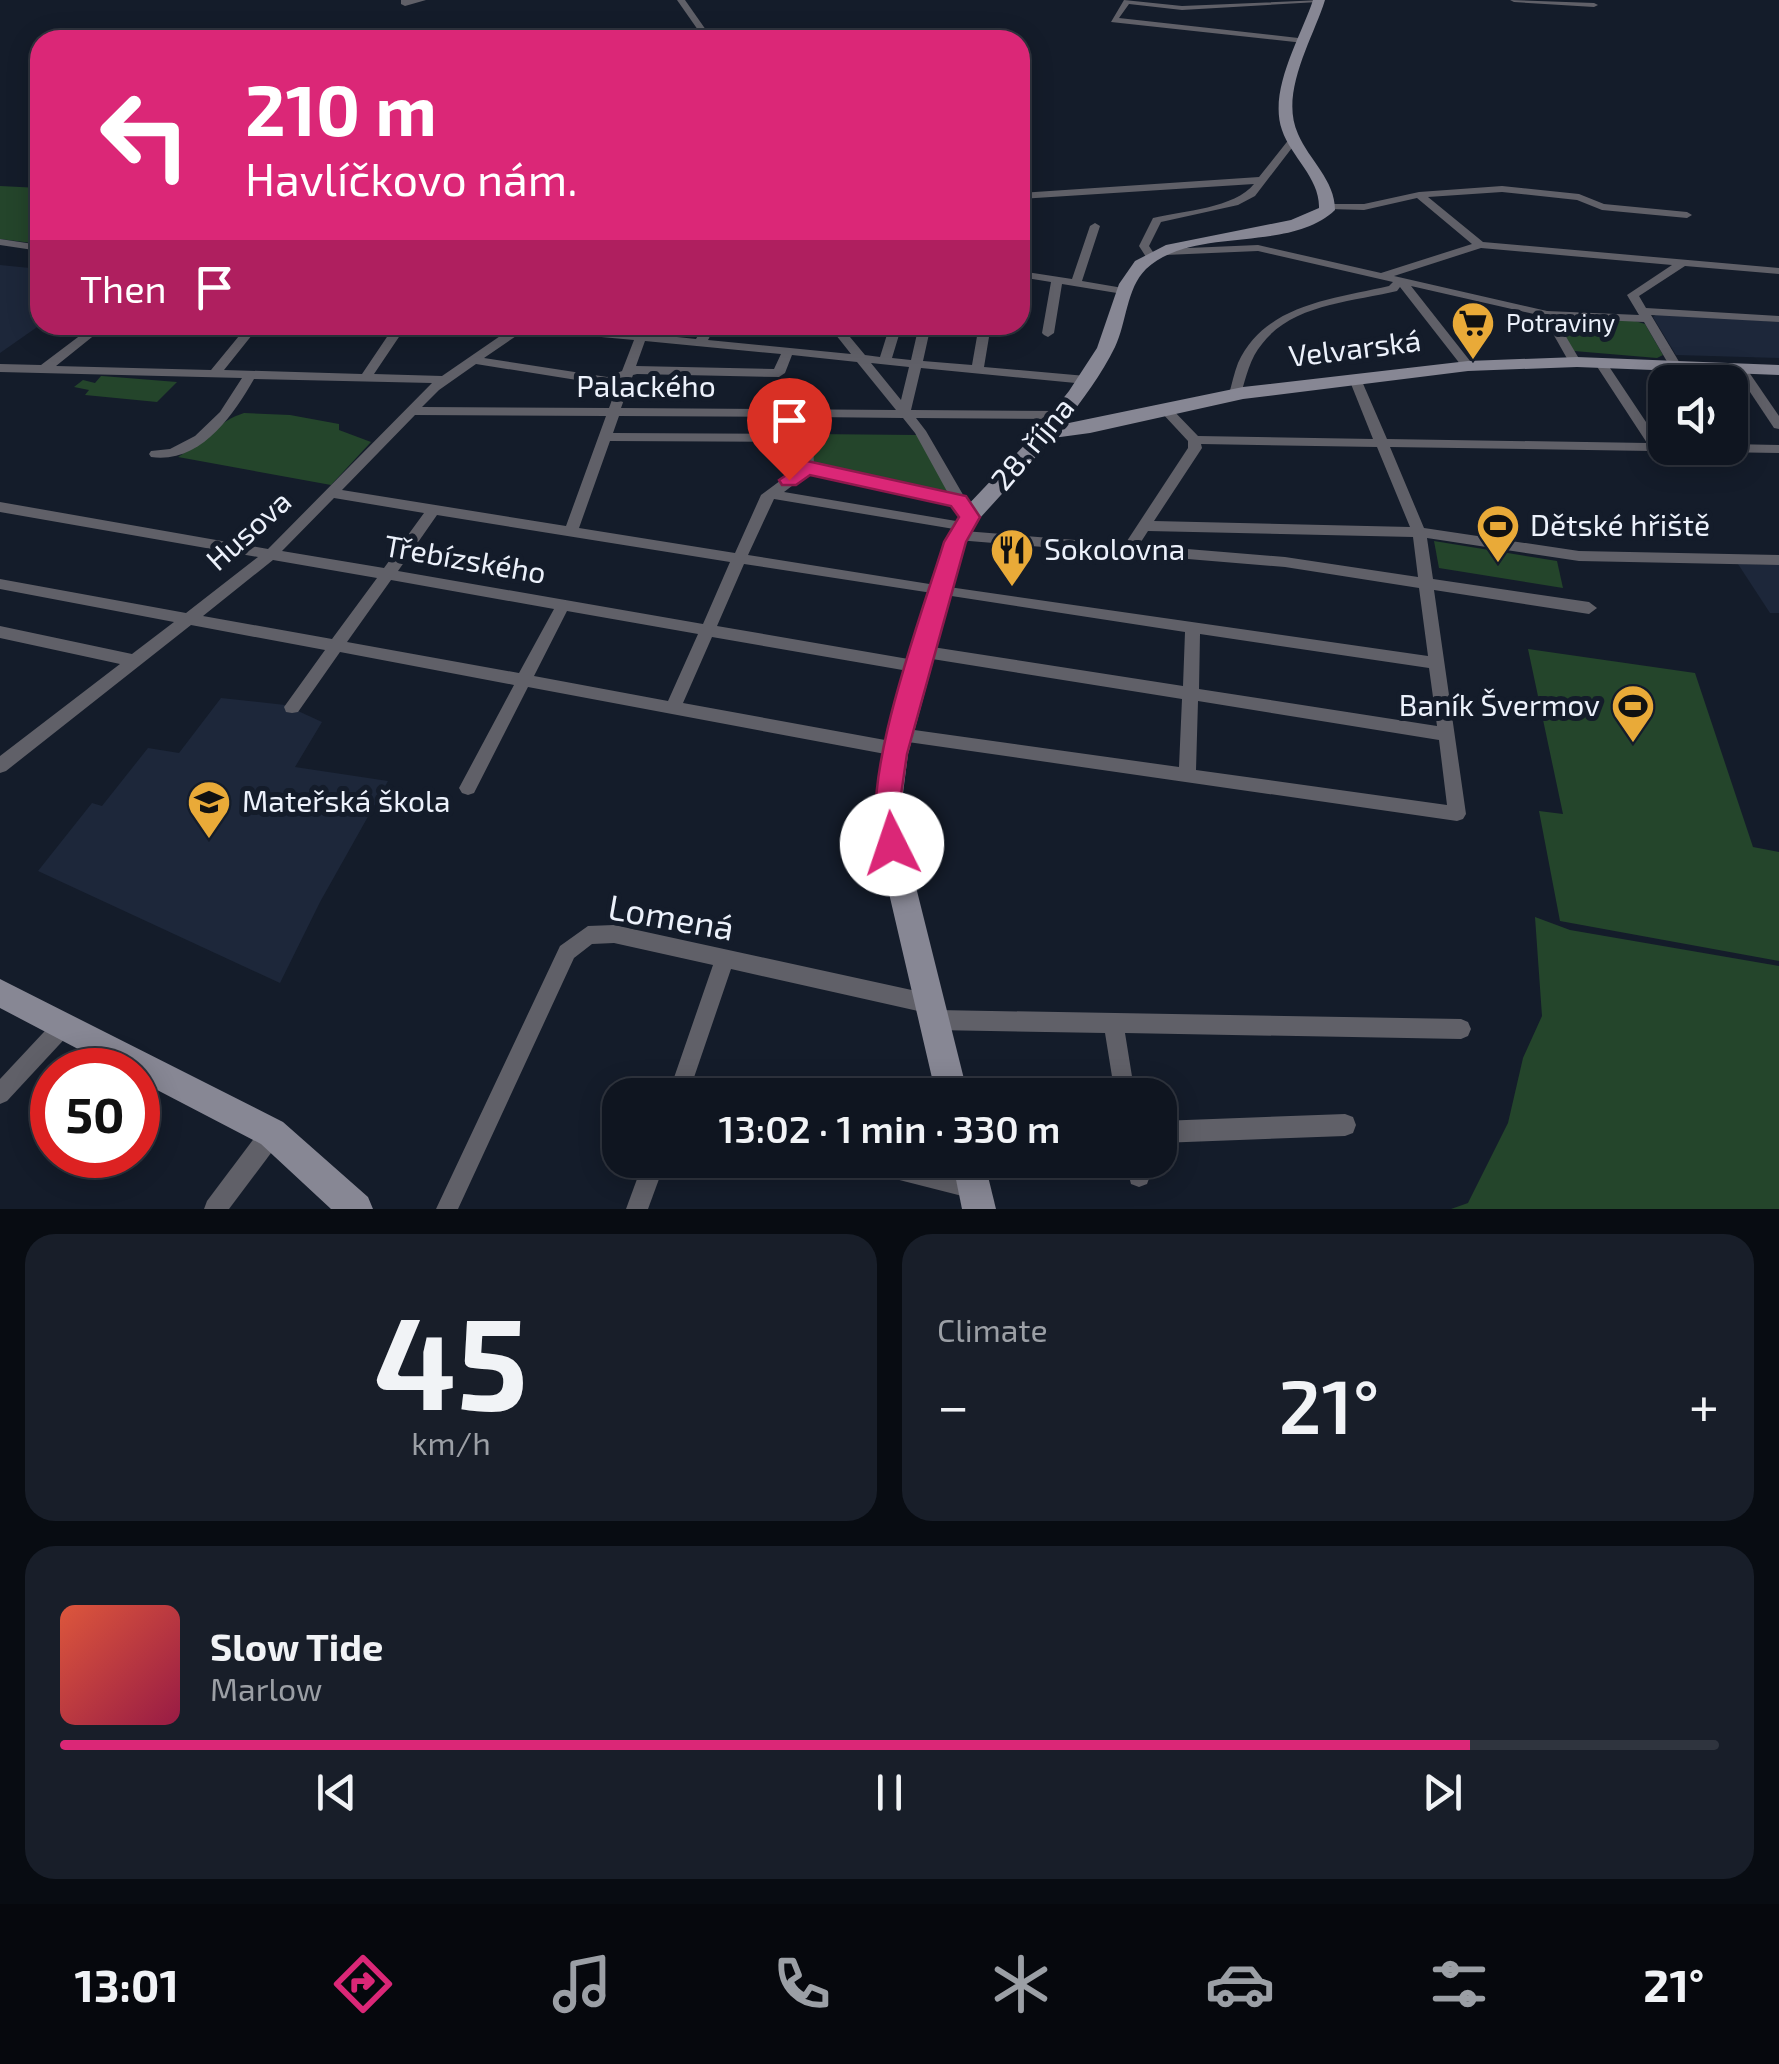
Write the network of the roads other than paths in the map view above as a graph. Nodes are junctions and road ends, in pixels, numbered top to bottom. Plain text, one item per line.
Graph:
1 (422, 0) edge
2 (681, 0) edge
3 (1127, 0) edge
4 (1319, 0) edge
5 (1514, 0) edge
6 (405, 2) edge
7 (1565, 2) edge
8 (1221, 3) edge
9 (1594, 5) dead end
10 (703, 30) edge
11 (1304, 41) junction
12 (1293, 140) junction
13 (1264, 180) junction
14 (1030, 195) edge
15 (1418, 195) junction
16 (1329, 206) junction
17 (1686, 215) dead end
18 (1095, 226) dead end
19 (0, 242) edge
20 (1480, 245) junction
21 (30, 246) edge
22 (1158, 255) junction
23 (1684, 262) junction
24 (1779, 271) edge
25 (1030, 275) edge
26 (1382, 276) junction
27 (1057, 279) junction
28 (1400, 280) junction
29 (1076, 282) junction
30 (1123, 291) junction
31 (1548, 314) junction
32 (1644, 315) junction
33 (1779, 319) edge
34 (1048, 334) dead end
35 (89, 335) edge
36 (246, 335) edge
37 (394, 335) edge
38 (509, 335) edge
39 (641, 335) edge
40 (663, 335) edge
41 (704, 335) edge
42 (841, 335) edge
43 (893, 335) edge
44 (923, 335) edge
45 (983, 335) edge
46 (700, 342) junction
47 (788, 351) junction
48 (860, 358) junction
49 (472, 360) junction
50 (884, 361) junction
51 (1575, 362) junction
52 (1600, 362) junction
53 (916, 364) junction
54 (1674, 365) joint
55 (1468, 366) junction
56 (0, 368) edge
57 (44, 369) junction
58 (977, 369) junction
59 (1748, 370) edge
60 (216, 372) junction
61 (251, 373) junction
62 (628, 373) junction
63 (1779, 373) edge
64 (367, 376) junction
65 (1356, 379) junction
66 (1748, 379) edge
67 (444, 380) junction
68 (1086, 380) junction
69 (1235, 394) junction
70 (1166, 410) junction
71 (410, 412) junction
72 (614, 412) junction
73 (805, 412) junction
74 (904, 414) junction
75 (1062, 414) junction
76 (1779, 425) edge
77 (1048, 432) junction
78 (1648, 434) edge
79 (606, 436) junction
80 (806, 438) junction
81 (1194, 440) junction
82 (1384, 442) junction
83 (1648, 448) edge
84 (1748, 449) edge
85 (1779, 449) edge
86 (156, 454) dead end
87 (807, 468) junction
88 (330, 493) junction
89 (771, 494) junction
90 (0, 507) edge
91 (436, 508) junction
92 (962, 520) junction
93 (1144, 526) junction
94 (1283, 529) junction
95 (571, 531) junction
96 (1419, 532) junction
97 (1129, 548) junction
98 (271, 554) junction
99 (738, 559) junction
100 (1779, 560) edge
101 (1286, 562) junction
102 (388, 574) junction
103 (0, 584) edge
104 (1428, 584) junction
105 (942, 590) junction
106 (564, 606) junction
107 (1589, 608) dead end
108 (188, 619) junction
109 (1193, 626) junction
110 (706, 631) junction
111 (0, 632) edge
112 (336, 646) junction
113 (923, 659) junction
114 (134, 662) junction
115 (1435, 663) junction
116 (523, 681) junction
117 (1190, 694) junction
118 (292, 707) dead end
119 (672, 708) junction
120 (1445, 734) junction
121 (898, 742) junction
122 (0, 766) edge
123 (1187, 776) junction
124 (468, 788) dead end
125 (725, 959) junction
126 (0, 992) edge
127 (932, 1012) junction
128 (1113, 1023) junction
129 (64, 1025) junction
130 (1460, 1029) dead end
131 (684, 1078) edge
132 (948, 1078) edge
133 (1122, 1078) edge
134 (0, 1094) edge
135 (1346, 1125) dead end
136 (1177, 1131) edge
137 (272, 1134) junction
138 (648, 1178) edge
139 (940, 1178) edge
140 (974, 1186) edge
141 (216, 1209) edge
142 (356, 1209) edge
143 (447, 1209) edge
144 (637, 1209) edge

1 - 6 street
2 - 10 street
3 - 8 street
3 - 11 street
4 - 8 street
4 - 11 main road
5 - 7 street
7 - 9 street
11 - 12 main road
12 - 13 street
12 - 16 main road
13 - 14 street
13 - 22 street
15 - 16 street
15 - 17 street
15 - 20 street
16 - 22 main road
18 - 29 street
19 - 21 street
20 - 23 street
20 - 26 street
22 - 26 street
22 - 30 main road, 28. října
23 - 24 street
23 - 32 street
25 - 27 street
26 - 28 street
27 - 29 street
27 - 34 street
28 - 31 street
28 - 55 street
28 - 69 street
29 - 30 street
30 - 68 main road, 28. října
31 - 32 street
31 - 51 street
32 - 33 street
32 - 54 street
35 - 57 street
36 - 60 street
37 - 64 street
38 - 49 street, Husova
39 - 62 street
40 - 46 street
41 - 46 street
42 - 48 street
43 - 50 street
44 - 53 street
45 - 58 street
46 - 47 street
47 - 48 street
47 - 62 street
48 - 50 street
48 - 74 street
49 - 62 street
49 - 67 street, Husova
50 - 53 street
51 - 52 main road, Velvarská
51 - 55 main road, Velvarská
52 - 54 main road, Velvarská
52 - 78 street
53 - 58 street
53 - 74 street
55 - 65 main road, Velvarská
56 - 57 street
57 - 60 street
58 - 68 street
59 - 63 main road, Velvarská
60 - 61 street
61 - 64 street
61 - 86 street
62 - 72 street
64 - 67 street
65 - 69 main road, Velvarská
65 - 82 street
66 - 76 street
67 - 71 street, Husova
68 - 75 main road, 28. října
69 - 70 main road, Velvarská
70 - 77 main road, Velvarská
70 - 81 street
71 - 72 street, Palackého
71 - 88 street, Husova
72 - 73 street, Palackého
72 - 79 street
73 - 74 street, Palackého
73 - 80 street
74 - 75 street, Palackého
74 - 92 street
75 - 77 main road, 28. října
77 - 92 main road, 28. října
79 - 80 street
79 - 95 street
80 - 87 street
81 - 82 street
81 - 93 street
82 - 83 street
82 - 96 street
84 - 85 street
87 - 89 street
87 - 92 street
88 - 91 street
88 - 98 street, Husova
89 - 92 street
89 - 99 street
90 - 98 street, Třebízského
91 - 95 street
91 - 102 street
92 - 97 street
92 - 105 main road, 28. října
93 - 94 street
93 - 97 street
94 - 96 street
94 - 101 street
95 - 99 street
96 - 100 street
96 - 104 street
97 - 101 street
98 - 102 street, Třebízského
98 - 108 street, Husova
99 - 105 street
99 - 110 street
101 - 104 street
102 - 106 street, Třebízského
102 - 112 street
103 - 108 street
104 - 107 street
104 - 115 street
105 - 109 street
105 - 113 main road, 28. října
106 - 110 street, Třebízského
106 - 116 street
108 - 112 street
108 - 114 street, Husova
109 - 115 street
109 - 117 street
110 - 113 street, Třebízského
110 - 119 street
111 - 114 street
112 - 116 street
112 - 118 street
113 - 117 street, Třebízského
113 - 121 main road, 28. října
114 - 122 street, Husova
115 - 120 street
116 - 119 street
116 - 124 street
117 - 120 street, Třebízského
117 - 123 street
119 - 121 street
120 - 123 street
121 - 123 street
121 - 127 main road, 28. října
125 - 127 street, Lomená
125 - 131 street
125 - 143 street, Lomená
126 - 129 main road
127 - 128 street, Lomená
127 - 132 main road, 28. října
128 - 130 street, Lomená
128 - 133 street
129 - 134 street
129 - 137 main road
135 - 136 street
137 - 141 street
137 - 142 main road
138 - 144 street
139 - 140 street

